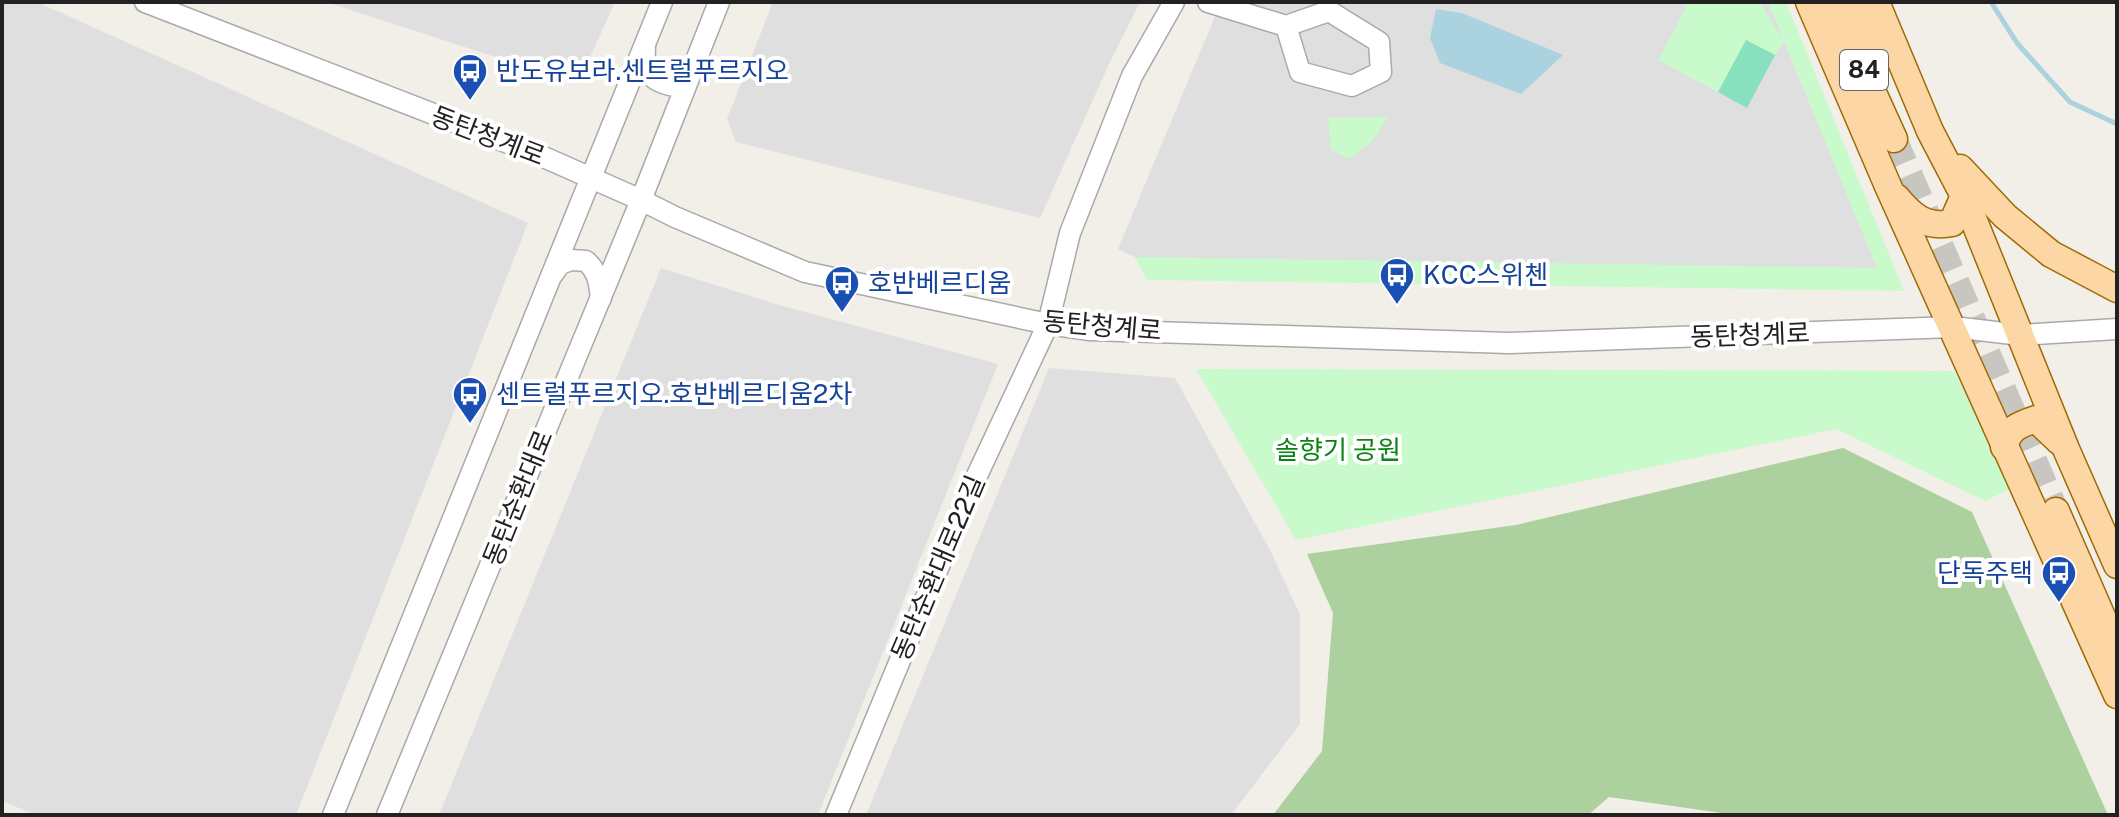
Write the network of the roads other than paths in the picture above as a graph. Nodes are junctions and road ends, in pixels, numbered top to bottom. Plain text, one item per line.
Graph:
1 (145, 2) edge
2 (662, 2) edge
3 (719, 2) edge
4 (1174, 2) edge
5 (1208, 2) edge
6 (1809, 2) edge
7 (1832, 2) edge
8 (1853, 2) edge
9 (1876, 2) edge
10 (1286, 26) junction
11 (646, 43) junction
12 (693, 68) junction
13 (1912, 135) junction
14 (592, 177) junction
15 (1888, 186) junction
16 (1964, 196) junction
17 (641, 200) junction
18 (550, 280) junction
19 (2117, 289) edge
20 (601, 298) junction
21 (1048, 324) junction
22 (1953, 327) junction
23 (2117, 329) edge
24 (2021, 335) junction
25 (2004, 447) junction
26 (2066, 449) junction
27 (2117, 565) edge
28 (2117, 607) edge
29 (2117, 651) edge
30 (2117, 695) edge
31 (333, 815) edge
32 (387, 815) edge
33 (836, 815) edge

1 - 14 street, 동탄청계로
2 - 11 street, 동탄순환대로
3 - 12 street, 동탄순환대로
4 - 21 street, 동탄순환대로22길
5 - 10 street
6 - 15 main road
7 - 13 main road, 84
8 - 13 main road, 84
9 - 13 main road
10 - 10 street
11 - 12 street
11 - 14 street, 동탄순환대로
12 - 17 street, 동탄순환대로
13 - 16 main road
13 - 19 main road
14 - 17 street, 동탄청계로
14 - 18 street, 동탄순환대로
15 - 16 main road
15 - 22 main road
16 - 24 main road
17 - 20 street, 동탄순환대로
17 - 21 street, 동탄청계로
18 - 20 street
18 - 31 street, 동탄순환대로
20 - 32 street, 동탄순환대로
21 - 22 street, 동탄청계로
21 - 33 street, 동탄순환대로22길
22 - 24 street, 동탄청계로
22 - 25 main road
23 - 24 street, 동탄청계로
24 - 26 main road
25 - 26 main road
25 - 30 main road
26 - 27 main road
28 - 29 main road

